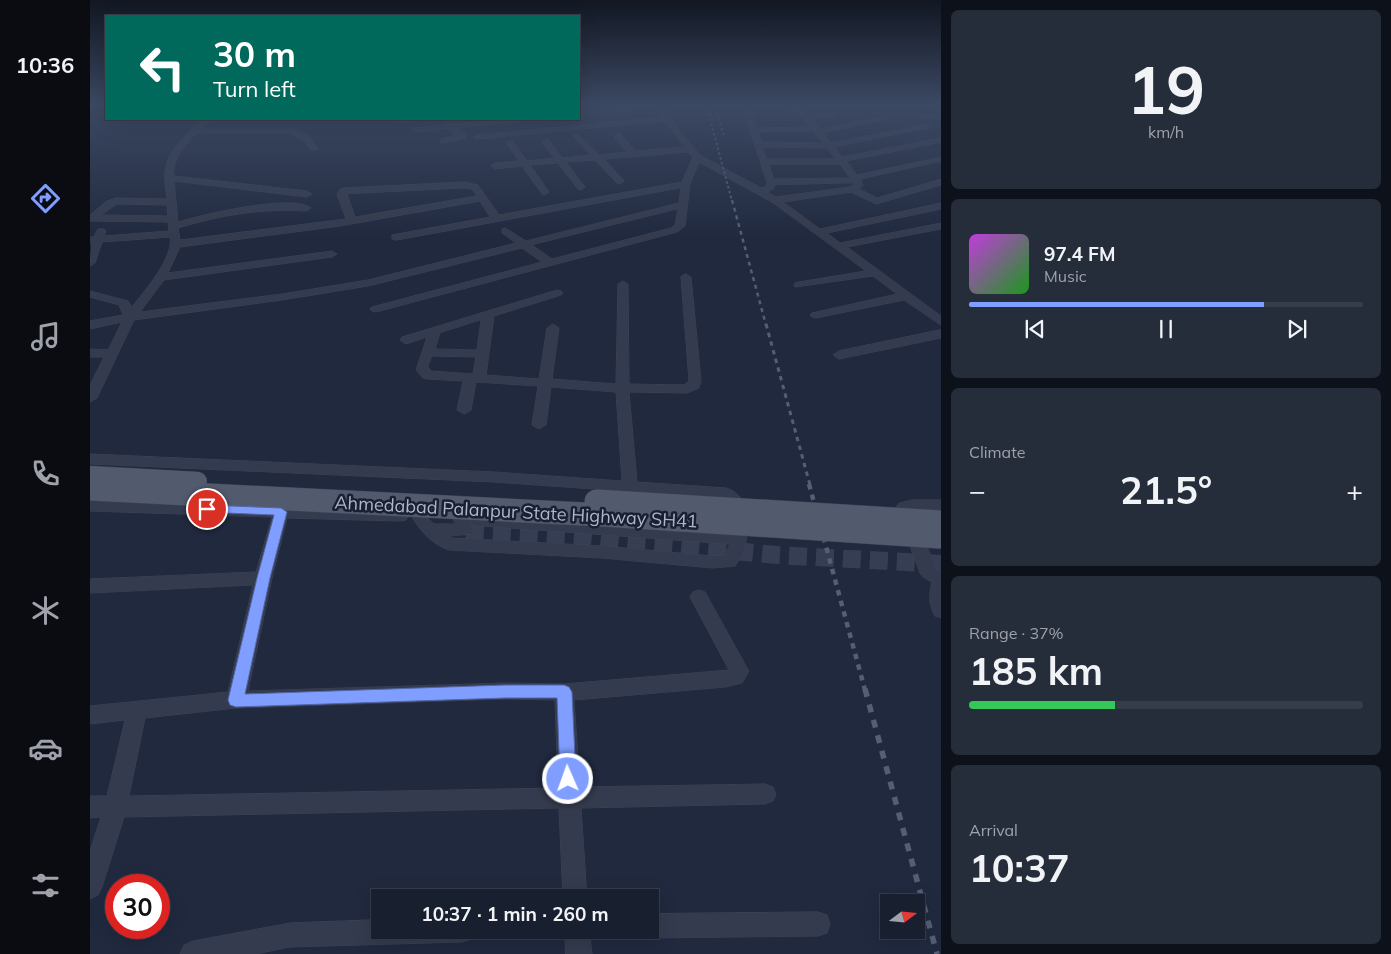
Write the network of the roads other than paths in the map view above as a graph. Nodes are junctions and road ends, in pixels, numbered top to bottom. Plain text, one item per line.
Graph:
1 (178, 149) edge
2 (514, 149) edge
3 (551, 149) edge
4 (590, 149) edge
5 (629, 149) edge
6 (691, 149) edge
7 (760, 149) edge
8 (830, 149) edge
9 (899, 149) edge
10 (694, 153) junction
11 (634, 154) junction
12 (597, 157) junction
13 (941, 159) edge
14 (561, 160) junction
15 (764, 161) junction
16 (841, 161) junction
17 (525, 164) junction
18 (495, 166) dead end
19 (170, 178) junction
20 (856, 179) junction
21 (620, 181) dead end
22 (810, 181) junction
23 (771, 182) junction
24 (941, 182) edge
25 (686, 184) junction
26 (581, 187) dead end
27 (852, 189) junction
28 (545, 192) dead end
29 (761, 192) junction
30 (307, 194) dead end
31 (819, 194) junction
32 (481, 198) junction
33 (775, 200) junction
34 (172, 202) junction
35 (683, 205) junction
36 (941, 206) edge
37 (306, 208) dead end
38 (92, 218) edge
39 (105, 218) junction
40 (496, 218) junction
41 (885, 218) junction
42 (352, 221) junction
43 (941, 226) edge
44 (506, 230) dead end
45 (174, 231) junction
46 (818, 232) junction
47 (911, 232) junction
48 (396, 237) dead end
49 (94, 240) edge
50 (525, 244) junction
51 (838, 246) junction
52 (332, 254) dead end
53 (90, 263) edge
54 (550, 263) junction
55 (435, 267) junction
56 (874, 273) junction
57 (161, 277) junction
58 (686, 277) dead end
59 (623, 284) dead end
60 (799, 285) dead end
61 (458, 287) junction
62 (90, 294) edge
63 (558, 294) dead end
64 (905, 296) junction
65 (376, 309) dead end
66 (488, 315) junction
67 (816, 315) dead end
68 (130, 317) junction
69 (941, 321) edge
70 (90, 324) edge
71 (553, 328) dead end
72 (435, 331) junction
73 (941, 334) edge
74 (406, 340) dead end
75 (428, 352) junction
76 (90, 353) edge
77 (113, 354) junction
78 (482, 354) junction
79 (839, 355) dead end
80 (474, 378) junction
81 (546, 383) junction
82 (622, 388) junction
83 (91, 392) edge
84 (464, 410) dead end
85 (539, 425) dead end
86 (90, 459) edge
87 (90, 475) edge
88 (630, 485) junction
89 (90, 489) edge
90 (941, 505) edge
91 (90, 506) edge
92 (281, 512) junction
93 (941, 522) edge
94 (425, 523) junction
95 (466, 530) tunnel mouth
96 (941, 536) edge
97 (739, 539) junction
98 (263, 578) junction
99 (941, 579) edge
100 (90, 586) edge
101 (700, 597) dead end
102 (941, 611) edge
103 (564, 692) junction
104 (236, 700) junction
105 (137, 710) junction
106 (90, 714) edge
107 (765, 794) dead end
108 (569, 797) junction
109 (116, 806) junction
110 (90, 808) edge
111 (90, 887) edge
112 (574, 889) edge
113 (818, 924) dead end
114 (659, 926) edge
115 (371, 933) edge
116 (577, 939) edge
117 (193, 954) edge
118 (578, 954) edge

1 - 19 street
2 - 17 street
3 - 14 street
4 - 12 street
5 - 11 street
6 - 10 street
7 - 15 street
8 - 16 street
9 - 16 street
10 - 11 street
10 - 25 street
10 - 29 street
11 - 12 street
12 - 14 street
12 - 21 street
13 - 20 street
14 - 17 street
14 - 26 street
15 - 16 street
15 - 23 street
16 - 20 street
17 - 18 street
17 - 28 street
19 - 30 street
19 - 34 street
20 - 22 street
20 - 27 street
22 - 23 street
22 - 31 street
23 - 29 street
24 - 27 street
25 - 35 street
25 - 40 street
27 - 31 street
29 - 33 street
31 - 33 street
32 - 40 street
32 - 42 street
32 - 42 street
33 - 46 street
34 - 38 street
34 - 45 street
35 - 50 street
35 - 54 street
36 - 41 street
37 - 45 street
38 - 39 street
39 - 45 street
39 - 49 street
40 - 48 street
41 - 46 street
41 - 47 street
42 - 45 street
43 - 47 street
44 - 50 street
45 - 49 street
45 - 57 street
46 - 51 street
47 - 51 street
49 - 53 street
50 - 54 street
50 - 55 street
51 - 56 street
52 - 57 street
54 - 61 street
55 - 61 street
55 - 68 street
56 - 60 street
56 - 64 street
57 - 68 street
58 - 82 street
59 - 82 street
61 - 65 street
62 - 68 street
63 - 66 street
64 - 67 street
64 - 69 street
66 - 72 street
66 - 78 street
68 - 70 street
68 - 77 street
71 - 81 street
72 - 74 street
72 - 75 street
73 - 79 street
75 - 78 street
75 - 80 street
76 - 77 street
77 - 83 street
78 - 80 street
80 - 81 street
80 - 84 street
81 - 82 street
81 - 85 street
82 - 88 street
86 - 88 street
87 - 93 main road, Ahmedabad Palanpur State Highway SH41, bridge
88 - 97 street
89 - 96 main road, Ahmedabad Palanpur State Highway SH41, bridge
90 - 99 street
91 - 92 street
92 - 94 street
92 - 98 street
94 - 95 street
94 - 97 street
94 - 97 street
98 - 100 street
98 - 104 street
99 - 102 street
101 - 103 street
103 - 104 street
103 - 108 street
104 - 105 street
105 - 106 street
105 - 109 street
107 - 108 street
108 - 109 street
108 - 112 street
109 - 110 street
109 - 111 street
113 - 114 street
115 - 117 street
116 - 118 street

